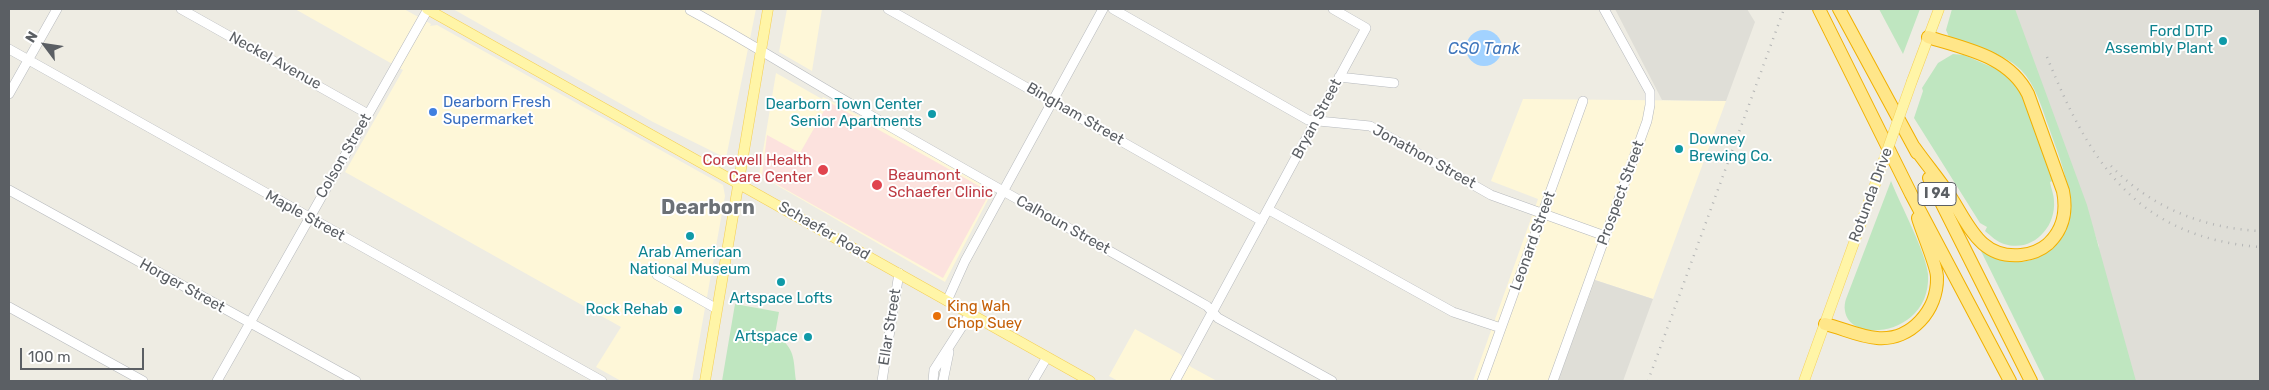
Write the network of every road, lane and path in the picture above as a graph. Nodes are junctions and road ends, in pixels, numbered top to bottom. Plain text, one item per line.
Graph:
1 (57, 9) edge
2 (181, 9) edge
3 (427, 9) edge
4 (768, 9) edge
5 (888, 9) edge
6 (1103, 9) edge
7 (1113, 9) edge
8 (1333, 9) edge
9 (1604, 9) edge
10 (1819, 9) edge
11 (1839, 9) edge
12 (1938, 9) edge
13 (690, 10) dead end
14 (1928, 37) junction
15 (9, 49) edge
16 (761, 50) junction
17 (28, 60) junction
18 (1339, 77) junction
19 (1394, 83) dead end
20 (9, 94) edge
21 (1053, 101) junction
22 (1583, 101) dead end
23 (368, 114) junction
24 (1315, 122) junction
25 (1914, 147) junction
26 (739, 182) junction
27 (9, 190) edge
28 (1003, 191) junction
29 (1911, 194) junction
30 (1269, 210) junction
31 (1543, 214) junction
32 (309, 218) junction
33 (1262, 221) junction
34 (1605, 236) junction
35 (899, 273) junction
36 (657, 275) dead end
37 (947, 301) junction
38 (9, 307) edge
39 (717, 309) junction
40 (1213, 312) junction
41 (970, 314) junction
42 (250, 323) junction
43 (1825, 324) junction
44 (1501, 328) junction
45 (949, 349) junction
46 (1047, 357) junction
47 (143, 381) edge
48 (217, 381) edge
49 (356, 381) edge
50 (602, 381) edge
51 (705, 381) edge
52 (882, 381) edge
53 (933, 381) edge
54 (943, 381) edge
55 (1033, 381) edge
56 (1090, 381) edge
57 (1175, 381) edge
58 (1332, 381) edge
59 (1482, 381) edge
60 (1553, 381) edge
61 (1804, 381) edge
62 (2010, 381) edge
63 (2031, 381) edge

1 - 17 street
2 - 23 street, Neckel Avenue
3 - 23 street, Colson Street
3 - 26 main road, Schaefer Road
4 - 16 main road
5 - 21 street, Bingham Street
6 - 21 street
7 - 24 street, Jonathon Street
8 - 18 street, Bryan Street
9 - 34 street, Prospect Street
10 - 29 highway, I 94
11 - 25 highway, I 94
12 - 14 main road, Rotunda Drive
13 - 16 street, Calhoun Street
14 - 25 highway
14 - 43 main road, Rotunda Drive, bridge
15 - 17 street, Maple Street
16 - 26 main road
16 - 28 street, Calhoun Street
17 - 20 street
17 - 32 street, Maple Street
18 - 19 street
18 - 24 street, Bryan Street
21 - 28 street
21 - 33 street, Bingham Street
22 - 31 street, Leonard Street
23 - 32 street, Colson Street
24 - 30 street, Bryan Street
24 - 31 street, Jonathon Street
25 - 63 highway, I 94
26 - 35 main road, Schaefer Road
26 - 39 main road
27 - 42 street, Horger Street
28 - 37 street
28 - 40 street, Calhoun Street
29 - 43 highway
29 - 62 highway, I 94
30 - 33 street, Bryan Street
30 - 44 street
31 - 34 street, Jonathon Street
31 - 44 street, Leonard Street
32 - 42 street, Colson Street
32 - 50 street, Maple Street
33 - 40 street
34 - 60 street, Prospect Street
35 - 37 main road, Schaefer Road
35 - 52 street, Ellar Street
36 - 39 street
37 - 41 main road, Schaefer Road
38 - 47 street
39 - 51 main road
40 - 57 street
40 - 58 street, Calhoun Street
41 - 45 street
41 - 46 main road, Schaefer Road
42 - 48 street, Colson Street
42 - 49 street, Horger Street
43 - 61 main road, Rotunda Drive
44 - 59 street, Leonard Street
45 - 53 street
45 - 54 street
46 - 55 street
46 - 56 main road, Schaefer Road

